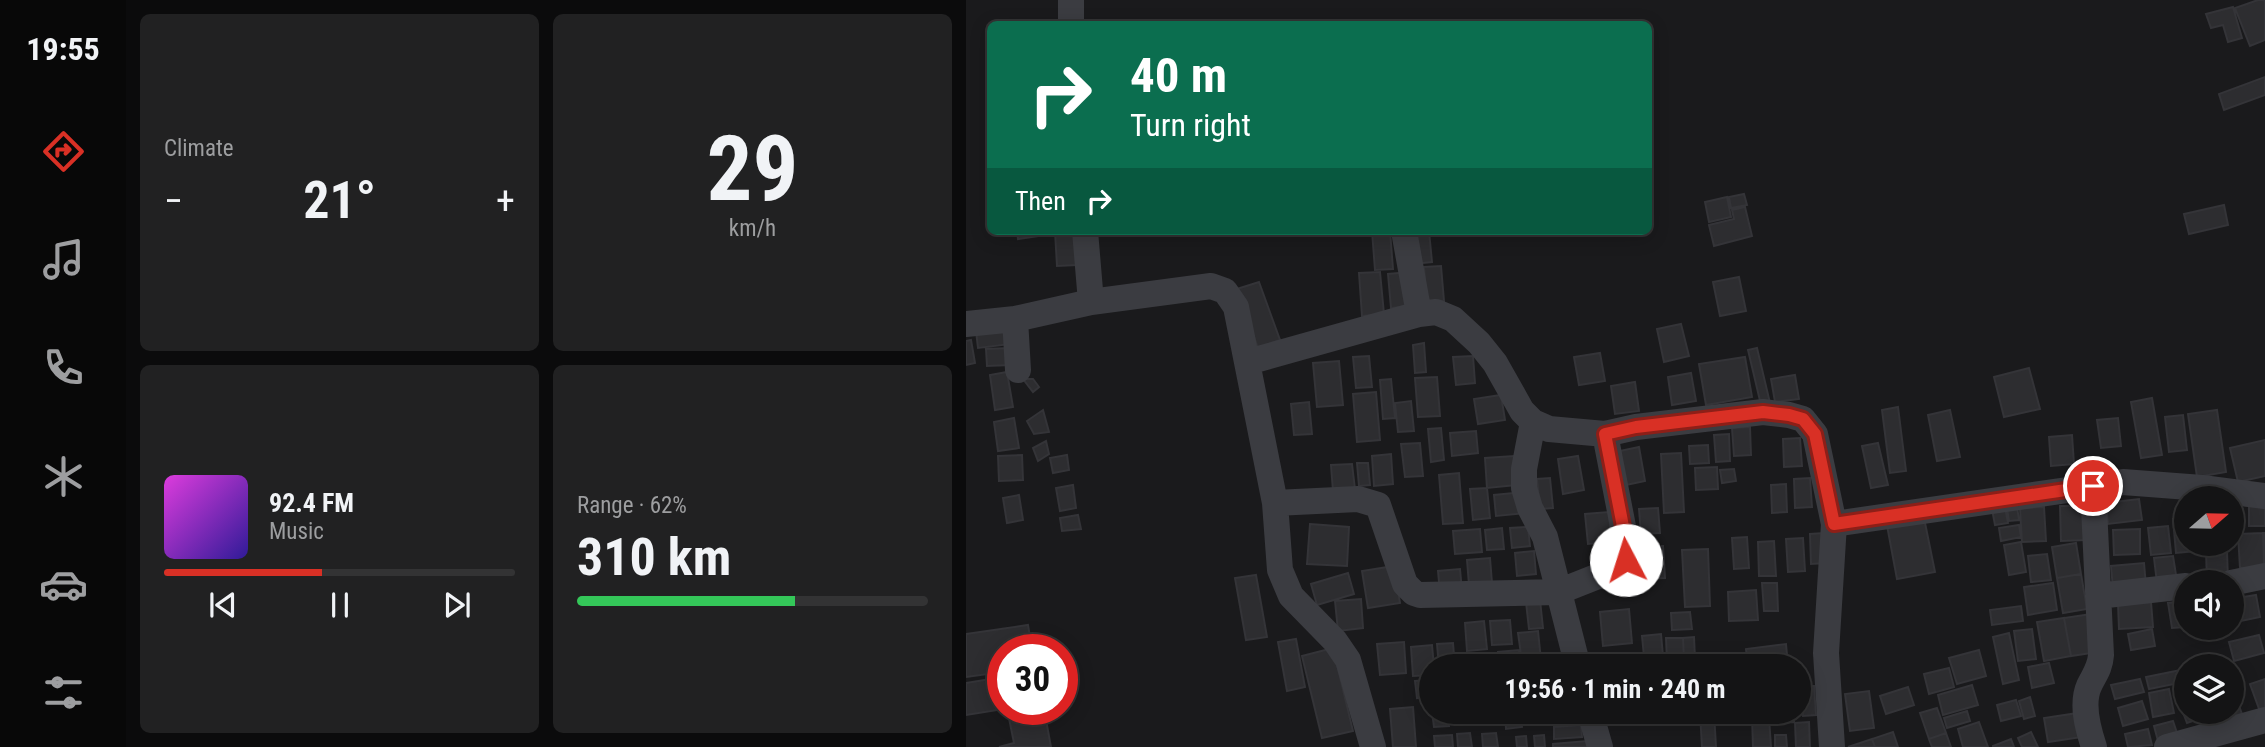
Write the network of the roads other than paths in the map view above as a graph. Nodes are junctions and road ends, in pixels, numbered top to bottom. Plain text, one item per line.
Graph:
1 (1071, 0) edge
2 (1071, 21) edge
3 (1084, 235) edge
4 (1405, 235) edge
5 (1091, 302) junction
6 (1419, 314) junction
7 (1015, 319) junction
8 (966, 324) edge
9 (1248, 362) junction
10 (1018, 370) dead end
11 (1533, 422) junction
12 (1605, 434) junction
13 (2093, 486) junction
14 (2265, 496) edge
15 (1275, 503) junction
16 (1834, 524) junction
17 (2265, 576) edge
18 (2244, 580) edge
19 (2174, 587) edge
20 (1558, 592) junction
21 (2098, 596) junction
22 (1574, 654) edge
23 (1593, 724) edge
24 (2264, 727) edge
25 (1373, 747) edge
26 (1600, 747) edge
27 (1832, 747) edge
28 (2094, 747) edge
29 (2167, 747) edge

1 - 2 street
3 - 5 street
4 - 6 street
5 - 7 street
5 - 9 street
6 - 9 street
6 - 11 street
7 - 8 street
7 - 10 street
9 - 15 street
11 - 12 street
11 - 20 street
12 - 16 street
12 - 20 street
13 - 14 street
13 - 16 street
13 - 21 street
15 - 20 street
15 - 25 street
16 - 27 street
17 - 18 street
19 - 21 street
20 - 22 street
21 - 28 street
23 - 26 street
24 - 29 street

